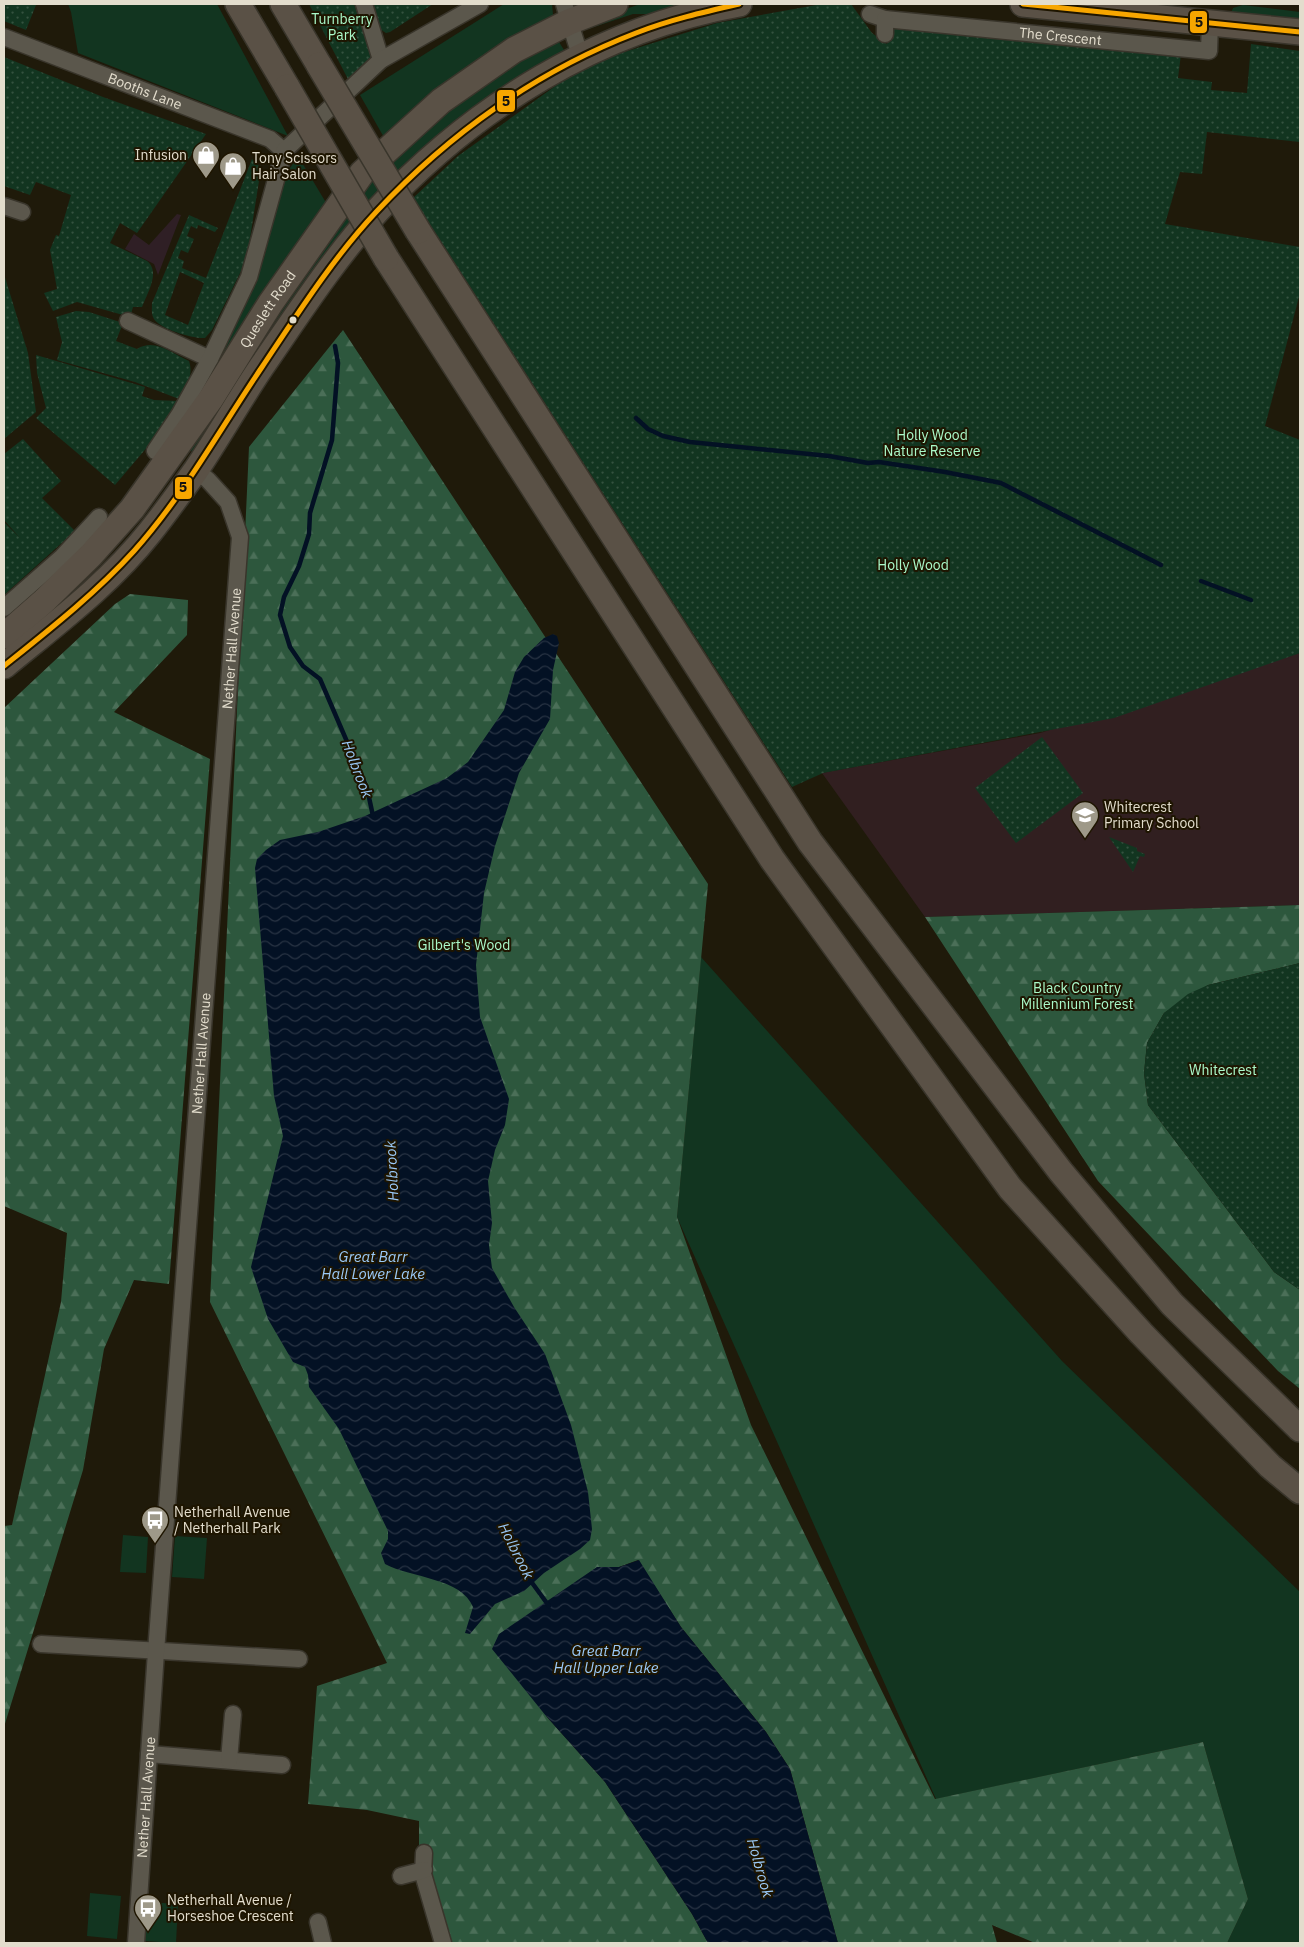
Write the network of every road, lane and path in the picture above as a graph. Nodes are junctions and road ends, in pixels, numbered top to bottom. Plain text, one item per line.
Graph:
1 (238, 4) edge
2 (283, 4) edge
3 (364, 4) edge
4 (480, 4) edge
5 (615, 4) edge
6 (739, 4) edge
7 (1022, 4) edge
8 (566, 13) edge
9 (1212, 13) edge
10 (880, 22) dead end
11 (1300, 32) edge
12 (4, 38) edge
13 (580, 55) junction
14 (381, 60) junction
15 (284, 151) junction
16 (4, 206) edge
17 (22, 212) dead end
18 (128, 321) dead end
19 (210, 359) junction
20 (154, 452) dead end
21 (196, 470) junction
22 (100, 517) dead end
23 (4, 608) edge
24 (4, 636) edge
25 (4, 666) edge
26 (1300, 1428) edge
27 (1300, 1490) edge
28 (41, 1644) dead end
29 (156, 1652) junction
30 (298, 1658) dead end
31 (233, 1714) dead end
32 (149, 1754) junction
33 (229, 1760) junction
34 (282, 1765) dead end
35 (424, 1853) dead end
36 (424, 1870) junction
37 (401, 1876) dead end
38 (318, 1922) dead end
39 (136, 1943) edge
40 (323, 1943) edge
41 (443, 1943) edge

1 - 27 highway, bridge
2 - 26 highway, bridge
3 - 14 street
4 - 14 street
5 - 8 highway, Queslett Road
6 - 13 highway, Queslett Road
7 - 9 highway
8 - 13 street
8 - 24 highway, Queslett Road
9 - 10 street, The Crescent
9 - 11 highway
12 - 15 street, Booths Lane
13 - 21 highway, Queslett Road
14 - 15 street
15 - 19 street, Queslett Road
16 - 17 street
18 - 19 street
19 - 20 street, Queslett Road
21 - 25 highway, Queslett Road
21 - 29 street, Nether Hall Avenue
22 - 23 street
28 - 29 street
29 - 30 street
29 - 32 street, Nether Hall Avenue
31 - 33 street
32 - 33 street
32 - 39 street, Nether Hall Avenue
33 - 34 street
35 - 36 street
36 - 37 street
36 - 41 street
38 - 40 street

